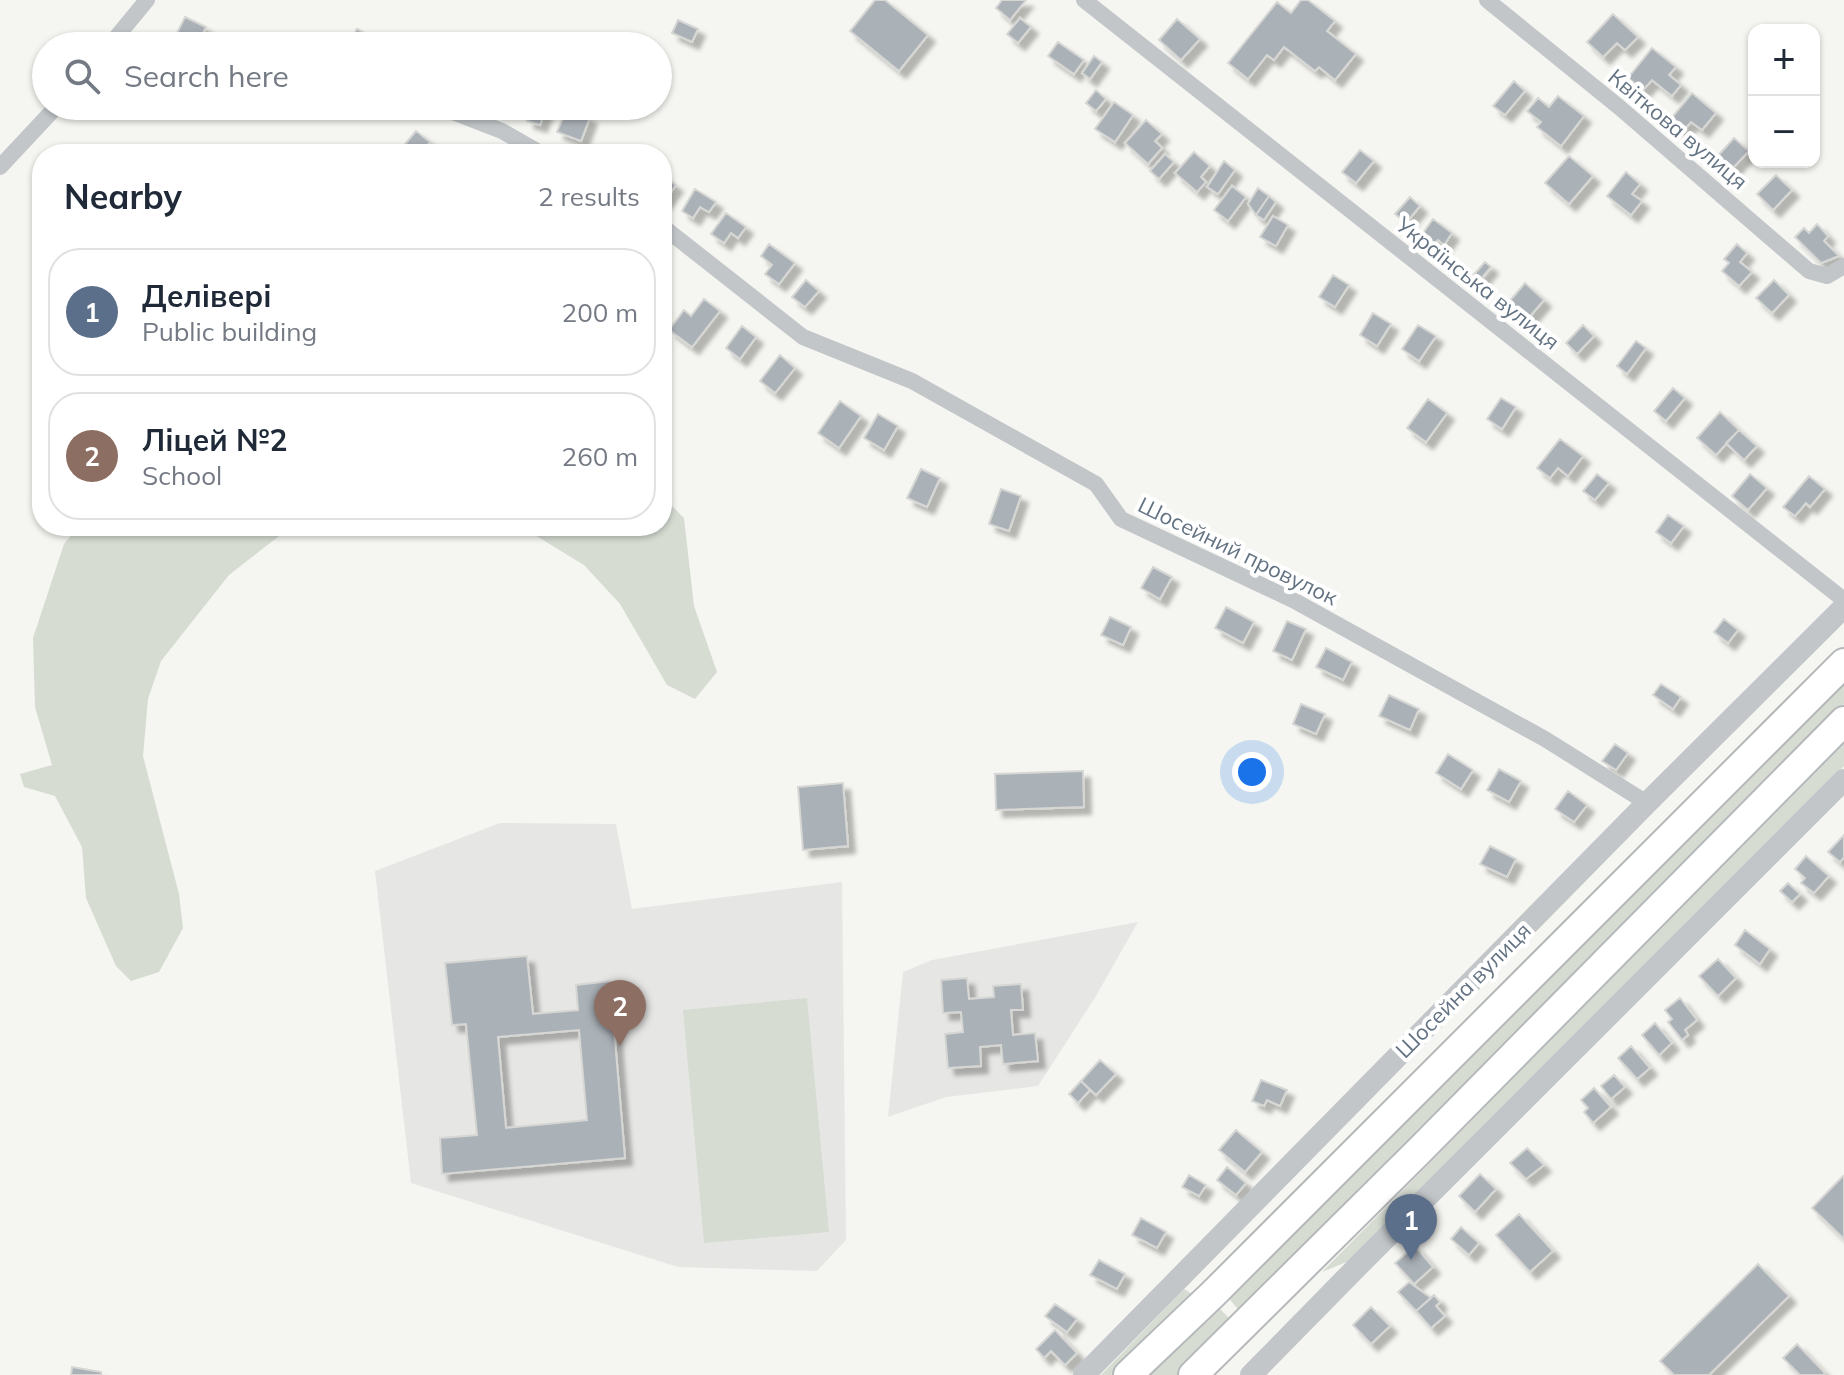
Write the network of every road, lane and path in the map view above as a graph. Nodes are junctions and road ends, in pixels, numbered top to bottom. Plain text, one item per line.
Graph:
1 (147, 0) edge
2 (1084, 0) edge
3 (1487, 0) edge
4 (121, 32) edge
5 (44, 120) edge
6 (474, 120) edge
7 (525, 144) edge
8 (0, 167) edge
9 (672, 234) edge
10 (1844, 266) edge
11 (1844, 600) edge
12 (1844, 607) edge
13 (1844, 663) edge
14 (1844, 721) edge
15 (1844, 780) edge
16 (1647, 803) junction
17 (1084, 1375) edge
18 (1128, 1375) edge
19 (1193, 1375) edge
20 (1251, 1375) edge

1 - 4 street
2 - 11 street, Українська вулиця
3 - 10 street, Квіткова вулиця
5 - 8 street
6 - 7 street
9 - 16 street, Шосейний провулок
12 - 16 street, Шосейна вулиця
13 - 18 highway
14 - 19 highway
15 - 20 street
16 - 17 street, Шосейна вулиця

